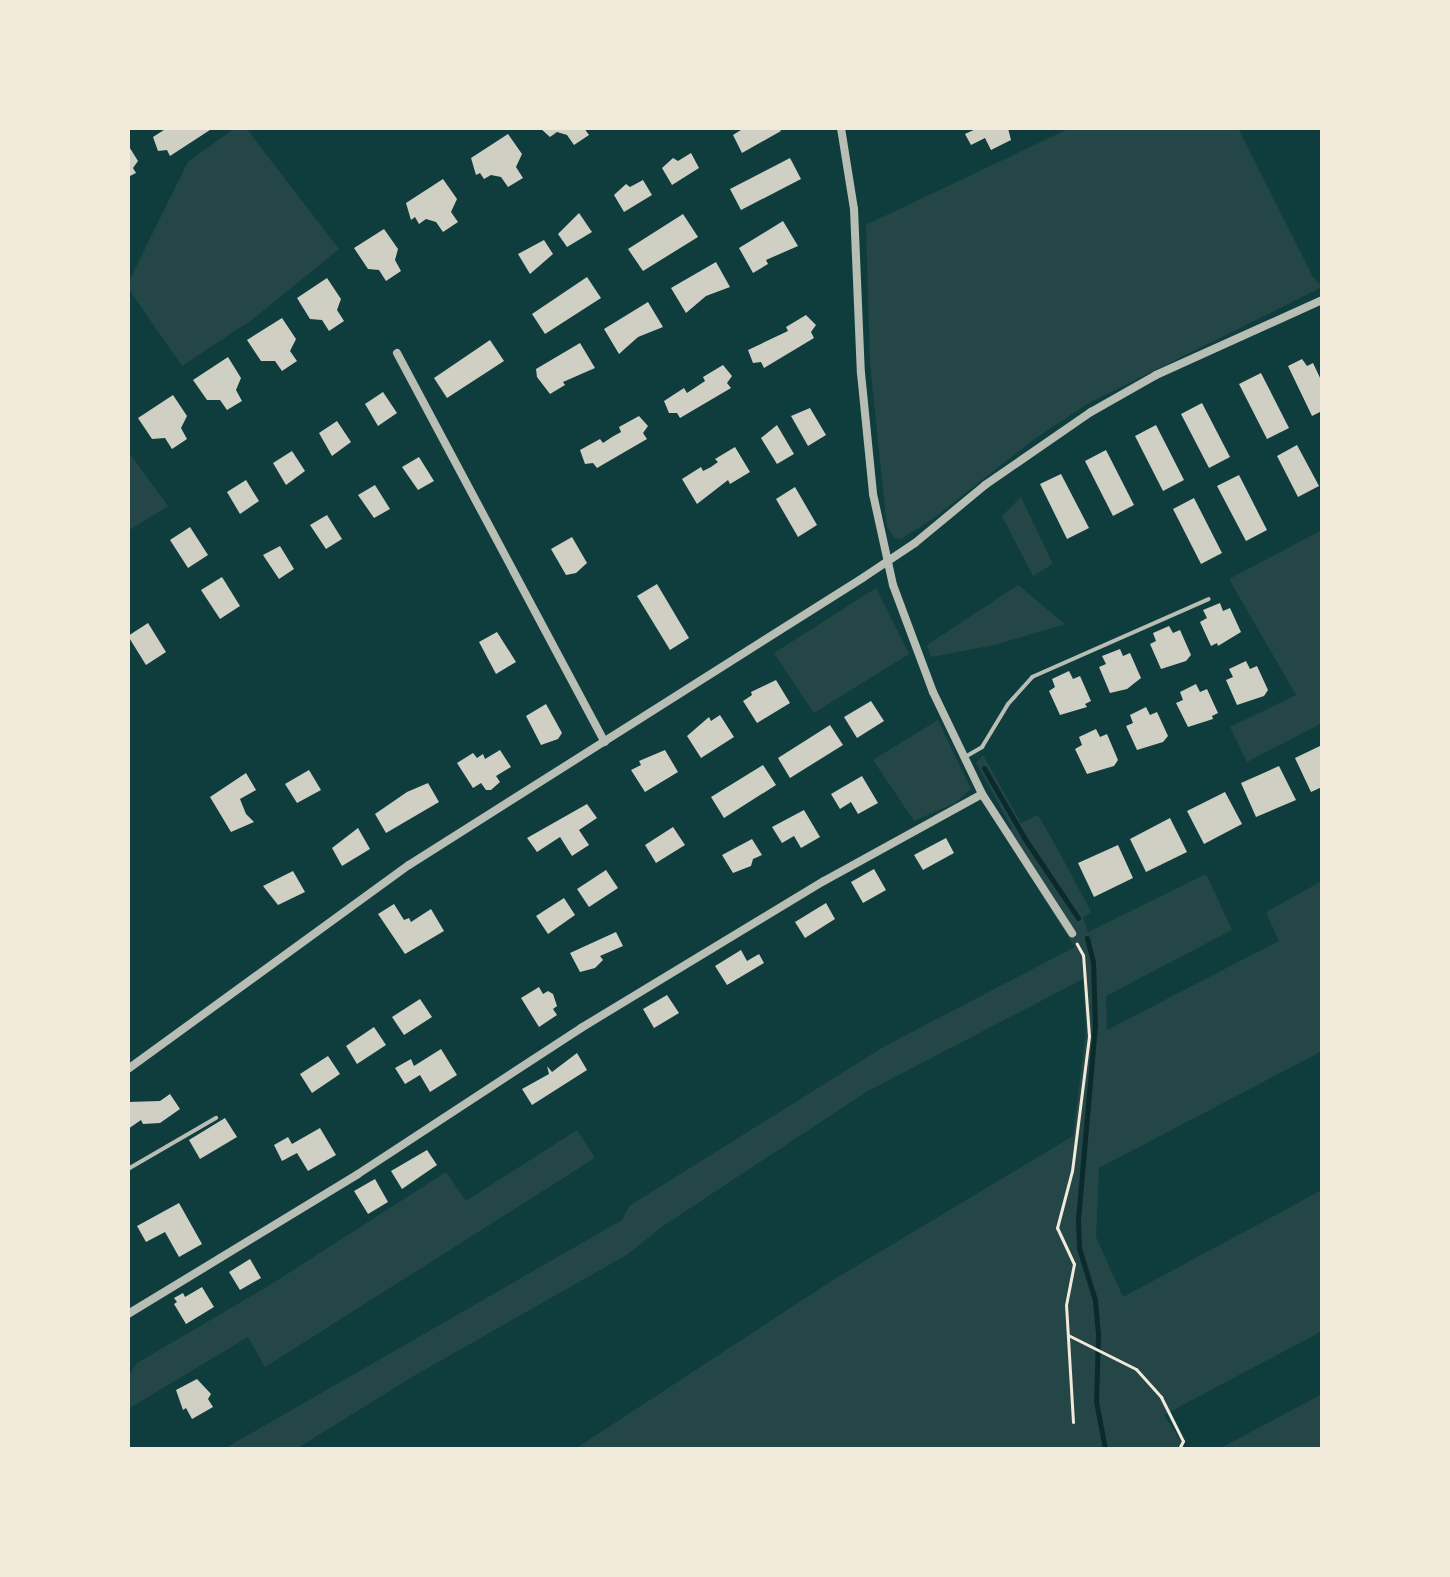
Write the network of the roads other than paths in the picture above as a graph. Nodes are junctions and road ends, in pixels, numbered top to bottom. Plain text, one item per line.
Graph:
1 (841, 128) edge
2 (1322, 300) edge
3 (397, 353) dead end
4 (886, 562) junction
5 (1209, 599) dead end
6 (605, 742) junction
7 (965, 757) junction
8 (982, 794) junction
9 (1072, 933) road end
10 (128, 1069) edge
11 (216, 1118) dead end
12 (128, 1169) edge
13 (128, 1314) edge

1 - 4 street
2 - 4 street
3 - 6 street
4 - 6 street
4 - 7 street
5 - 7 lane
6 - 10 street
7 - 8 street
8 - 9 street
8 - 13 street
11 - 12 lane

